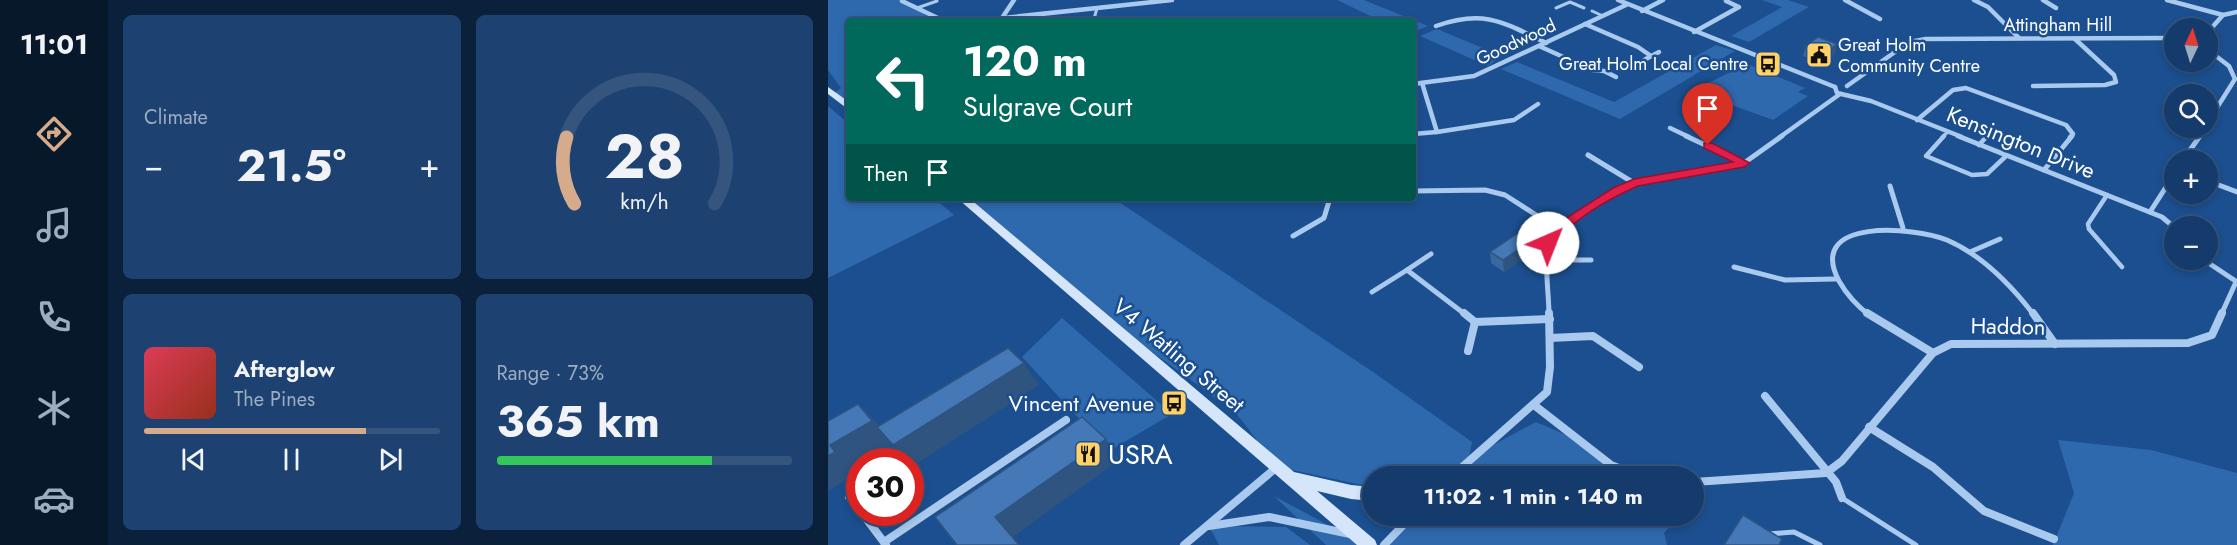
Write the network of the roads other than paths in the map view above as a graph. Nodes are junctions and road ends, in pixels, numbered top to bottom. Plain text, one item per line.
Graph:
1 (1014, 0) edge
2 (1084, 0) edge
3 (1171, 0) edge
4 (1618, 0) edge
5 (1663, 0) edge
6 (1845, 0) edge
7 (1974, 0) edge
8 (2043, 0) edge
9 (2167, 0) edge
10 (902, 1) edge
11 (937, 1) edge
12 (1570, 1) edge
13 (1726, 1) edge
14 (1626, 5) junction
15 (917, 8) junction
16 (1097, 8) junction
17 (1556, 8) dead end
18 (1584, 8) dead end
19 (2056, 8) dead end
20 (1080, 10) junction
21 (1592, 11) dead end
22 (1642, 11) junction
23 (2237, 12) edge
24 (1041, 14) junction
25 (2223, 15) junction
26 (1603, 16) junction
27 (938, 18) edge
28 (1002, 18) joint
29 (1039, 18) edge
30 (1094, 18) edge
31 (1880, 19) dead end
32 (2218, 21) edge
33 (1585, 24) junction
34 (1436, 26) dead end
35 (2053, 30) dead end
36 (2061, 30) junction
37 (2079, 30) dead end
38 (1694, 32) junction
39 (2019, 38) junction
40 (2072, 38) junction
41 (2164, 38) edge
42 (1546, 43) junction
43 (1539, 46) junction
44 (1659, 52) dead end
45 (1651, 56) junction
46 (2218, 59) edge
47 (1644, 60) dead end
48 (1616, 77) dead end
49 (1422, 83) junction
50 (1416, 84) edge
51 (1847, 86) junction
52 (2033, 86) dead end
53 (1835, 87) junction
54 (2234, 87) edge
55 (828, 90) edge
56 (1840, 94) junction
57 (1851, 94) junction
58 (1538, 104) dead end
59 (846, 105) edge
60 (2218, 109) edge
61 (1917, 120) junction
62 (1670, 128) dead end
63 (1992, 130) dead end
64 (1437, 132) junction
65 (1948, 132) junction
66 (1416, 134) edge
67 (1978, 145) junction
68 (1588, 155) dead end
69 (2006, 156) junction
70 (1744, 163) junction
71 (2044, 170) junction
72 (1634, 183) junction
73 (2218, 185) edge
74 (1890, 186) dead end
75 (1416, 190) edge
76 (2164, 190) edge
77 (2237, 192) edge
78 (2107, 195) junction
79 (965, 201) edge
80 (1329, 201) edge
81 (2150, 212) junction
82 (2164, 219) edge
83 (1903, 228) junction
84 (1558, 229) junction
85 (1293, 236) dead end
86 (2000, 239) dead end
87 (1970, 252) junction
88 (1431, 254) dead end
89 (1548, 260) junction
90 (1591, 260) dead end
91 (1734, 267) dead end
92 (2122, 267) dead end
93 (2218, 269) edge
94 (1407, 270) junction
95 (1836, 279) junction
96 (2237, 282) edge
97 (1372, 292) dead end
98 (1550, 319) junction
99 (1475, 322) junction
100 (1550, 338) junction
101 (2055, 344) junction
102 (1468, 351) dead end
103 (1933, 353) junction
104 (1639, 367) dead end
105 (1765, 396) dead end
106 (1534, 405) junction
107 (1066, 420) dead end
108 (1869, 427) junction
109 (1461, 466) edge
110 (1614, 466) edge
111 (1283, 472) junction
112 (1826, 473) junction
113 (1704, 482) edge
114 (1362, 493) edge
115 (1842, 498) joint
116 (872, 526) edge
117 (1209, 526) junction
118 (1402, 526) edge
119 (1764, 534) edge
120 (2054, 539) dead end
121 (1363, 540) edge
122 (885, 544) edge
123 (1184, 545) edge
124 (1384, 545) edge
125 (1820, 545) edge
126 (1916, 545) edge

1 - 28 street
2 - 20 street
3 - 16 street
4 - 14 street
5 - 22 street
6 - 31 street
7 - 39 street
8 - 19 street
9 - 25 street
10 - 15 street
11 - 15 lane
12 - 17 lane
12 - 18 lane
13 - 38 street
14 - 22 street
14 - 26 street, Goodwood
15 - 27 street
16 - 20 street
16 - 30 lane
20 - 24 street
21 - 26 lane
22 - 38 street
23 - 25 street
24 - 28 street
24 - 29 street
25 - 32 street
26 - 33 street, Goodwood
33 - 42 street, Goodwood
33 - 45 street
34 - 42 street
35 - 36 lane
36 - 37 lane
36 - 40 lane
38 - 53 street
39 - 40 street, Attingham Hill
39 - 51 street, Attingham Hill
40 - 41 street, Attingham Hill
40 - 52 street
42 - 43 street, Goodwood
43 - 48 street
43 - 49 street, Goodwood
44 - 45 street
45 - 47 street
46 - 54 street
49 - 50 street, Goodwood
49 - 64 street
51 - 53 street
51 - 57 street
53 - 56 street
54 - 60 street
55 - 59 street
56 - 57 street
56 - 70 street
57 - 61 street, Kensington Drive
58 - 64 street
61 - 65 street, Kensington Drive
61 - 71 street
62 - 70 street
63 - 67 lane
64 - 66 street
65 - 67 street, Kensington Drive
65 - 69 lane
67 - 69 street, Kensington Drive
68 - 72 street
69 - 71 street, Kensington Drive
70 - 72 street
71 - 78 street, Kensington Drive
72 - 84 street
73 - 77 street
74 - 83 street
75 - 84 street
76 - 81 street
78 - 81 street, Kensington Drive
78 - 92 lane
79 - 111 street, V4 Watling Street
80 - 85 street
81 - 82 street, Kensington Drive
83 - 87 street
83 - 95 street
84 - 89 street
86 - 87 street
87 - 101 street
88 - 94 street
89 - 90 street
89 - 98 street
91 - 95 street
93 - 96 street
94 - 97 street
94 - 99 street
95 - 103 street
96 - 101 street, Haddon
98 - 99 street
98 - 100 street
99 - 102 street
100 - 104 street
100 - 106 street
101 - 103 street, Haddon
103 - 108 street, Haddon
105 - 112 street
106 - 109 street
106 - 110 street
107 - 122 street
108 - 112 street, Haddon
108 - 120 street
111 - 114 street
111 - 117 street
111 - 121 street, V4 Watling Street
112 - 113 street
112 - 115 street
115 - 126 lane
116 - 122 street
117 - 121 street
117 - 123 street
118 - 124 street
119 - 125 lane

